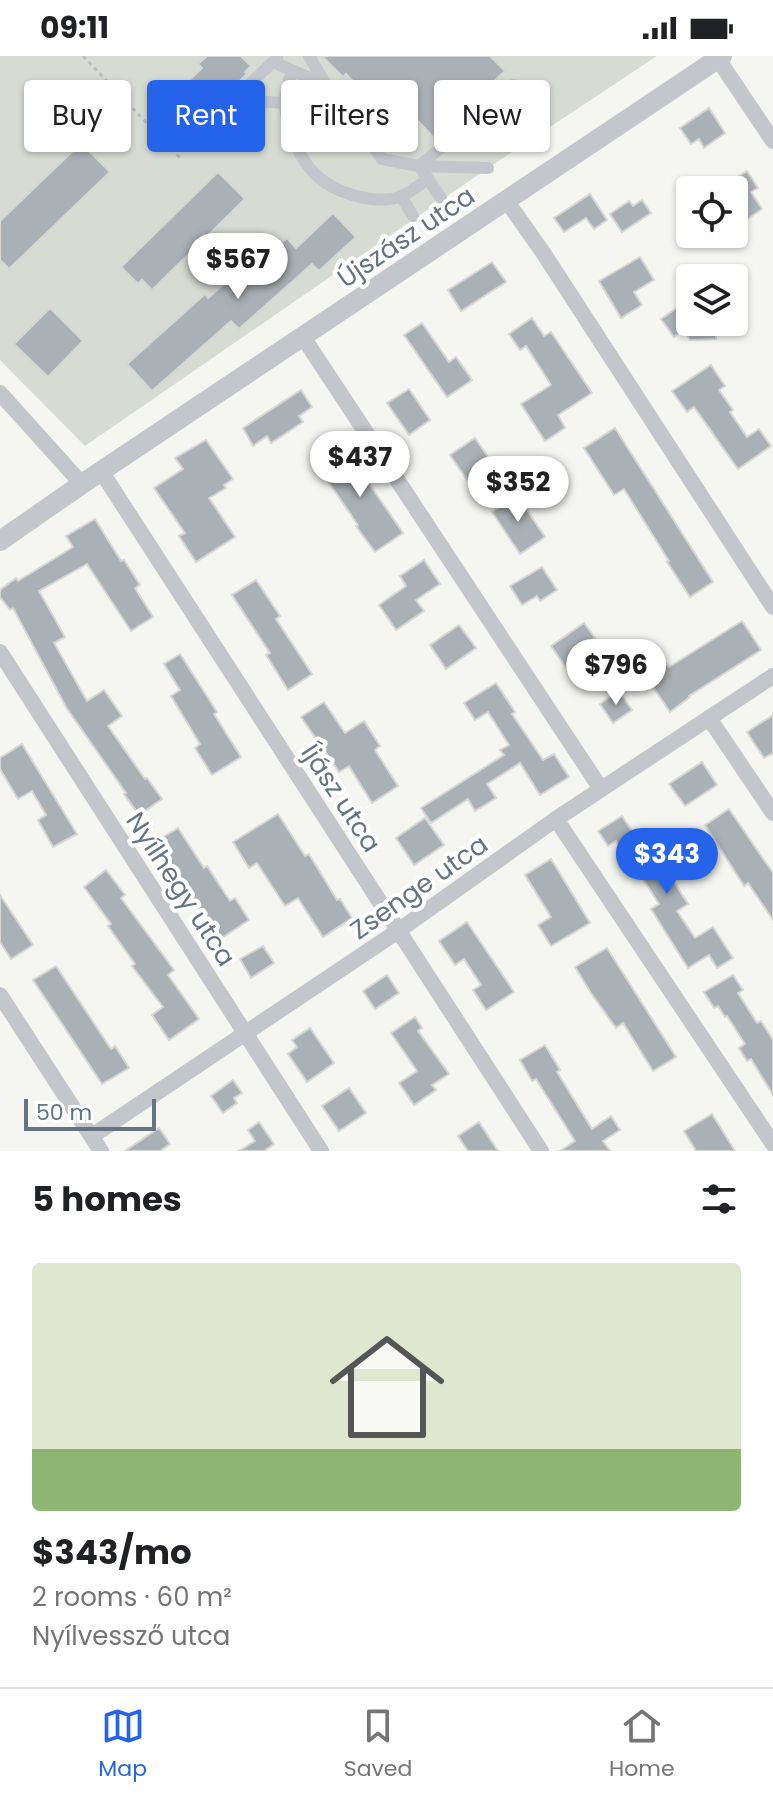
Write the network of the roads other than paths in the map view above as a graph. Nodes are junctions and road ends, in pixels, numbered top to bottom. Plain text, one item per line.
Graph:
1 (309, 56) edge
2 (720, 57) edge
3 (276, 59) edge
4 (292, 70) junction
5 (290, 80) edge
6 (315, 80) edge
7 (323, 80) edge
8 (281, 103) edge
9 (773, 141) edge
10 (300, 152) edge
11 (377, 152) edge
12 (436, 152) edge
13 (419, 166) junction
14 (488, 168) dead end
15 (428, 179) junction
16 (401, 196) junction
17 (441, 198) dead end
18 (506, 200) junction
19 (413, 216) dead end
20 (303, 337) junction
21 (0, 393) edge
22 (101, 471) junction
23 (82, 484) junction
24 (0, 541) edge
25 (773, 607) edge
26 (0, 652) edge
27 (773, 676) edge
28 (709, 718) junction
29 (601, 789) junction
30 (773, 813) edge
31 (556, 819) junction
32 (398, 931) junction
33 (0, 995) edge
34 (246, 1034) junction
35 (92, 1136) junction
36 (773, 1144) edge
37 (101, 1151) edge
38 (321, 1151) edge
39 (541, 1151) edge

1 - 7 street
2 - 9 street
2 - 18 street, Újszász utca
3 - 4 street
3 - 8 street
4 - 5 street
4 - 6 street
10 - 16 street
11 - 13 street
12 - 13 street
13 - 14 street
13 - 15 street
15 - 16 street
15 - 17 street
16 - 19 street
18 - 20 street, Újszász utca
18 - 25 street
20 - 22 street, Újszász utca
20 - 29 street
21 - 23 street
22 - 23 street, Újszász utca
22 - 32 street, Íjász utca
23 - 24 street, Újszász utca
26 - 34 street, Nyílhegy utca
27 - 28 street, Zsenge utca
28 - 29 street, Zsenge utca
28 - 30 street
29 - 31 street, Zsenge utca
31 - 32 street, Zsenge utca
31 - 36 street
32 - 34 street, Zsenge utca
32 - 39 street, Íjász utca
33 - 35 street
34 - 35 street, Zsenge utca
34 - 38 street, Nyílhegy utca
35 - 37 street

